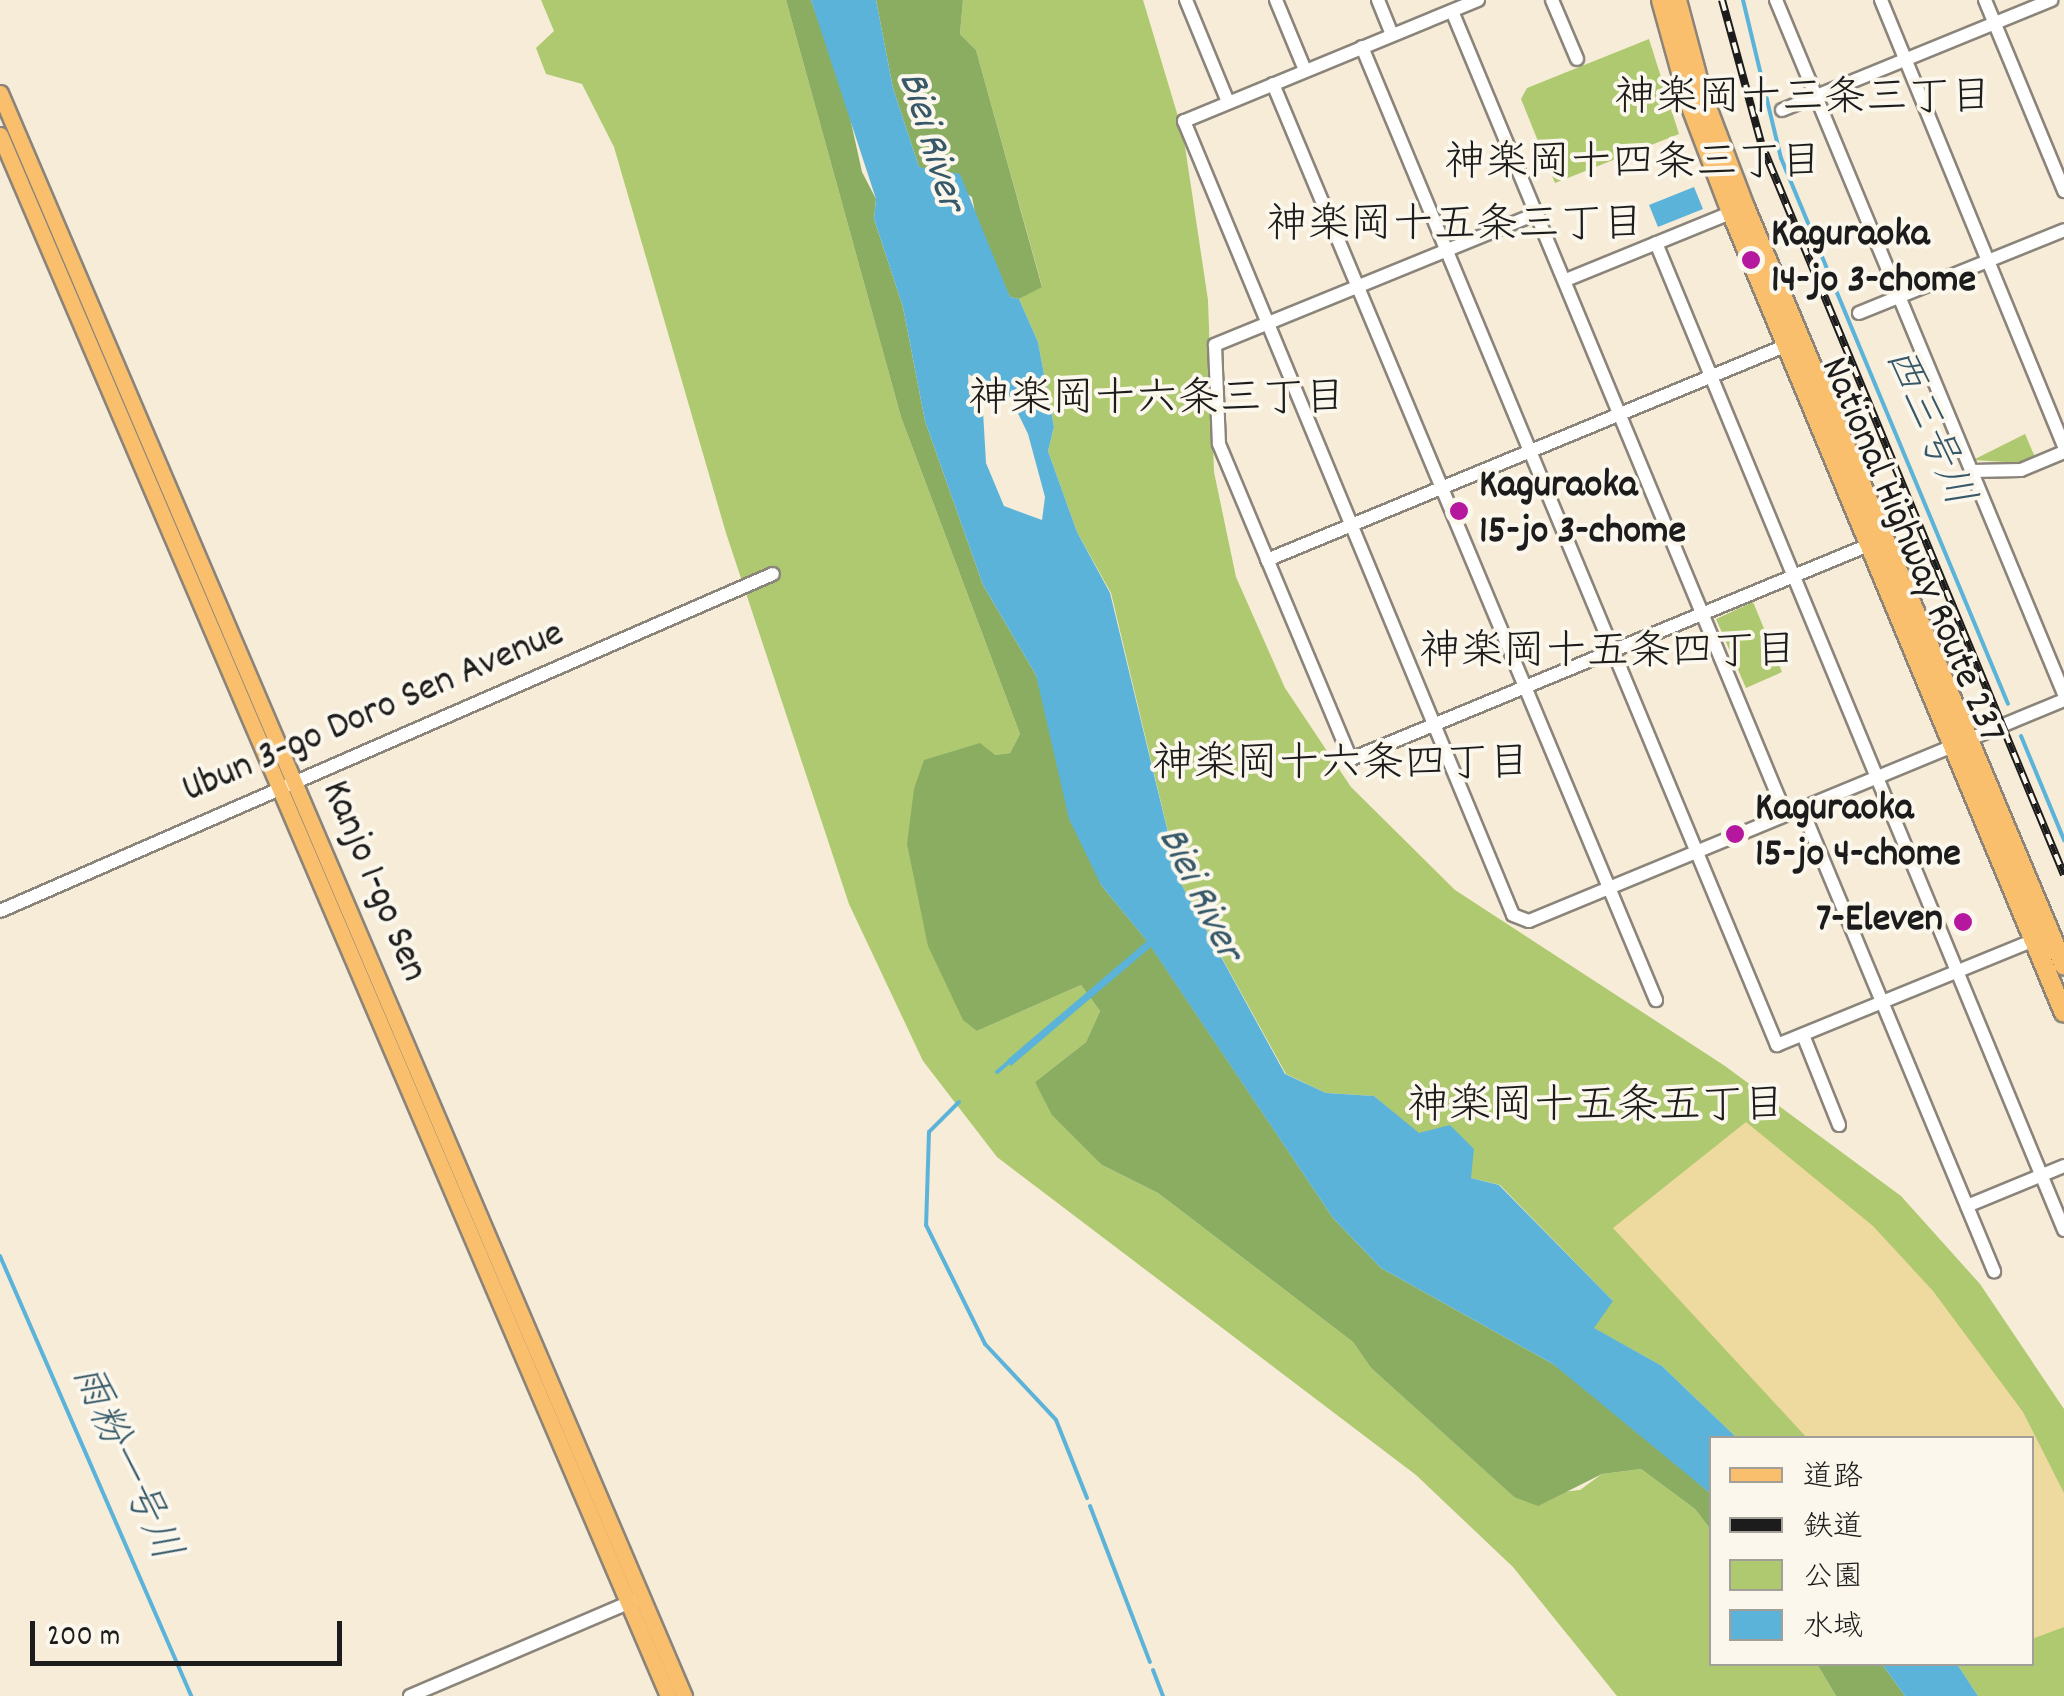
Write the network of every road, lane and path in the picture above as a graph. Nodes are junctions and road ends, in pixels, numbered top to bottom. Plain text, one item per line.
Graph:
1 (1186, 0) edge
2 (1276, 0) edge
3 (1378, 0) edge
4 (1478, 0) edge
5 (1552, 0) edge
6 (1661, 0) edge
7 (1677, 0) edge
8 (1776, 0) edge
9 (1881, 0) edge
10 (1986, 0) edge
11 (2051, 0) edge
12 (1452, 10) junction
13 (1995, 23) junction
14 (1392, 34) junction
15 (1362, 47) junction
16 (1577, 59) dead end
17 (1906, 60) junction
18 (1304, 70) junction
19 (1273, 84) junction
20 (0, 92) edge
21 (1816, 97) junction
22 (1228, 102) junction
23 (1782, 110) dead end
24 (0, 135) edge
25 (2064, 191) edge
26 (1738, 210) junction
27 (1538, 213) junction
28 (2064, 230) edge
29 (1656, 243) junction
30 (1447, 250) junction
31 (1988, 262) junction
32 (1566, 280) junction
33 (1358, 287) junction
34 (1899, 298) junction
35 (1859, 314) dead end
36 (1268, 324) junction
37 (1794, 342) junction
38 (1710, 377) junction
39 (1620, 414) junction
40 (2064, 449) edge
41 (1530, 451) junction
42 (1972, 472) junction
43 (1440, 488) junction
44 (1350, 524) junction
45 (1876, 542) junction
46 (1267, 560) junction
47 (773, 574) dead end
48 (1792, 577) junction
49 (1702, 614) junction
50 (1613, 650) junction
51 (1524, 687) junction
52 (2064, 697) edge
53 (1434, 724) junction
54 (1961, 740) junction
55 (1876, 776) junction
56 (287, 786) junction
57 (1800, 807) junction
58 (1785, 813) junction
59 (1698, 850) junction
60 (1608, 887) junction
61 (0, 911) edge
62 (2042, 937) junction
63 (2064, 966) edge
64 (1956, 972) junction
65 (1656, 1000) dead end
66 (1879, 1003) junction
67 (2064, 1013) edge
68 (1803, 1035) junction
69 (1839, 1126) dead end
70 (2064, 1166) edge
71 (2042, 1176) junction
72 (1967, 1206) junction
73 (2064, 1230) edge
74 (1994, 1271) dead end
75 (636, 1600) junction
76 (410, 1696) edge
77 (668, 1696) edge
78 (684, 1696) edge

1 - 22 street
2 - 18 street
3 - 14 street
4 - 12 street
5 - 16 street
6 - 26 highway, National Highway Route 237
7 - 26 highway, National Highway Route 237
8 - 21 street
9 - 17 street
10 - 13 street
11 - 13 street
12 - 14 street
12 - 27 street
13 - 17 street
13 - 25 street
14 - 15 street
15 - 18 street
15 - 30 street
17 - 21 street
17 - 31 street
18 - 19 street
19 - 22 street
19 - 33 street
20 - 56 main road, Kanjo 1-go Sen
21 - 23 street
21 - 34 street
22 - 36 street
24 - 56 main road, Kanjo 1-go Sen
26 - 29 street
26 - 37 highway, National Highway Route 237
27 - 30 street
27 - 32 street
28 - 31 street
29 - 32 street
29 - 38 street
30 - 33 street
30 - 41 street
31 - 34 street
31 - 40 street
32 - 39 street
33 - 36 street
33 - 43 street
34 - 35 street
34 - 42 street
36 - 44 street
36 - 46 street
37 - 38 street
37 - 45 highway, National Highway Route 237
38 - 39 street
38 - 48 street
39 - 41 street
39 - 49 street
40 - 42 street
41 - 43 street
41 - 50 street
42 - 52 street
43 - 44 street
43 - 51 street
44 - 46 street
44 - 53 street
45 - 48 street
45 - 54 highway, National Highway Route 237
46 - 53 street
47 - 56 street, Ubun 3-go Doro Sen Avenue
48 - 49 street
48 - 55 street
49 - 50 street
49 - 58 street
50 - 51 street
50 - 59 street
51 - 53 street
51 - 60 street
52 - 54 street
53 - 60 street
54 - 55 street
54 - 62 highway, National Highway Route 237
55 - 57 street
55 - 64 street
56 - 61 street, Ubun 3-go Doro Sen Avenue
56 - 75 main road, Kanjo 1-go Sen
57 - 58 street
57 - 66 street
58 - 59 street
59 - 60 street
59 - 68 street
60 - 65 street
62 - 63 highway, National Highway Route 237
62 - 64 street
62 - 67 highway, National Highway Route 237
64 - 66 street
64 - 71 street
66 - 68 street
66 - 72 street
68 - 69 street
70 - 71 street
71 - 72 street
71 - 73 street
72 - 74 street
75 - 76 street
75 - 77 main road, Kanjo 1-go Sen
75 - 78 main road, Kanjo 1-go Sen

